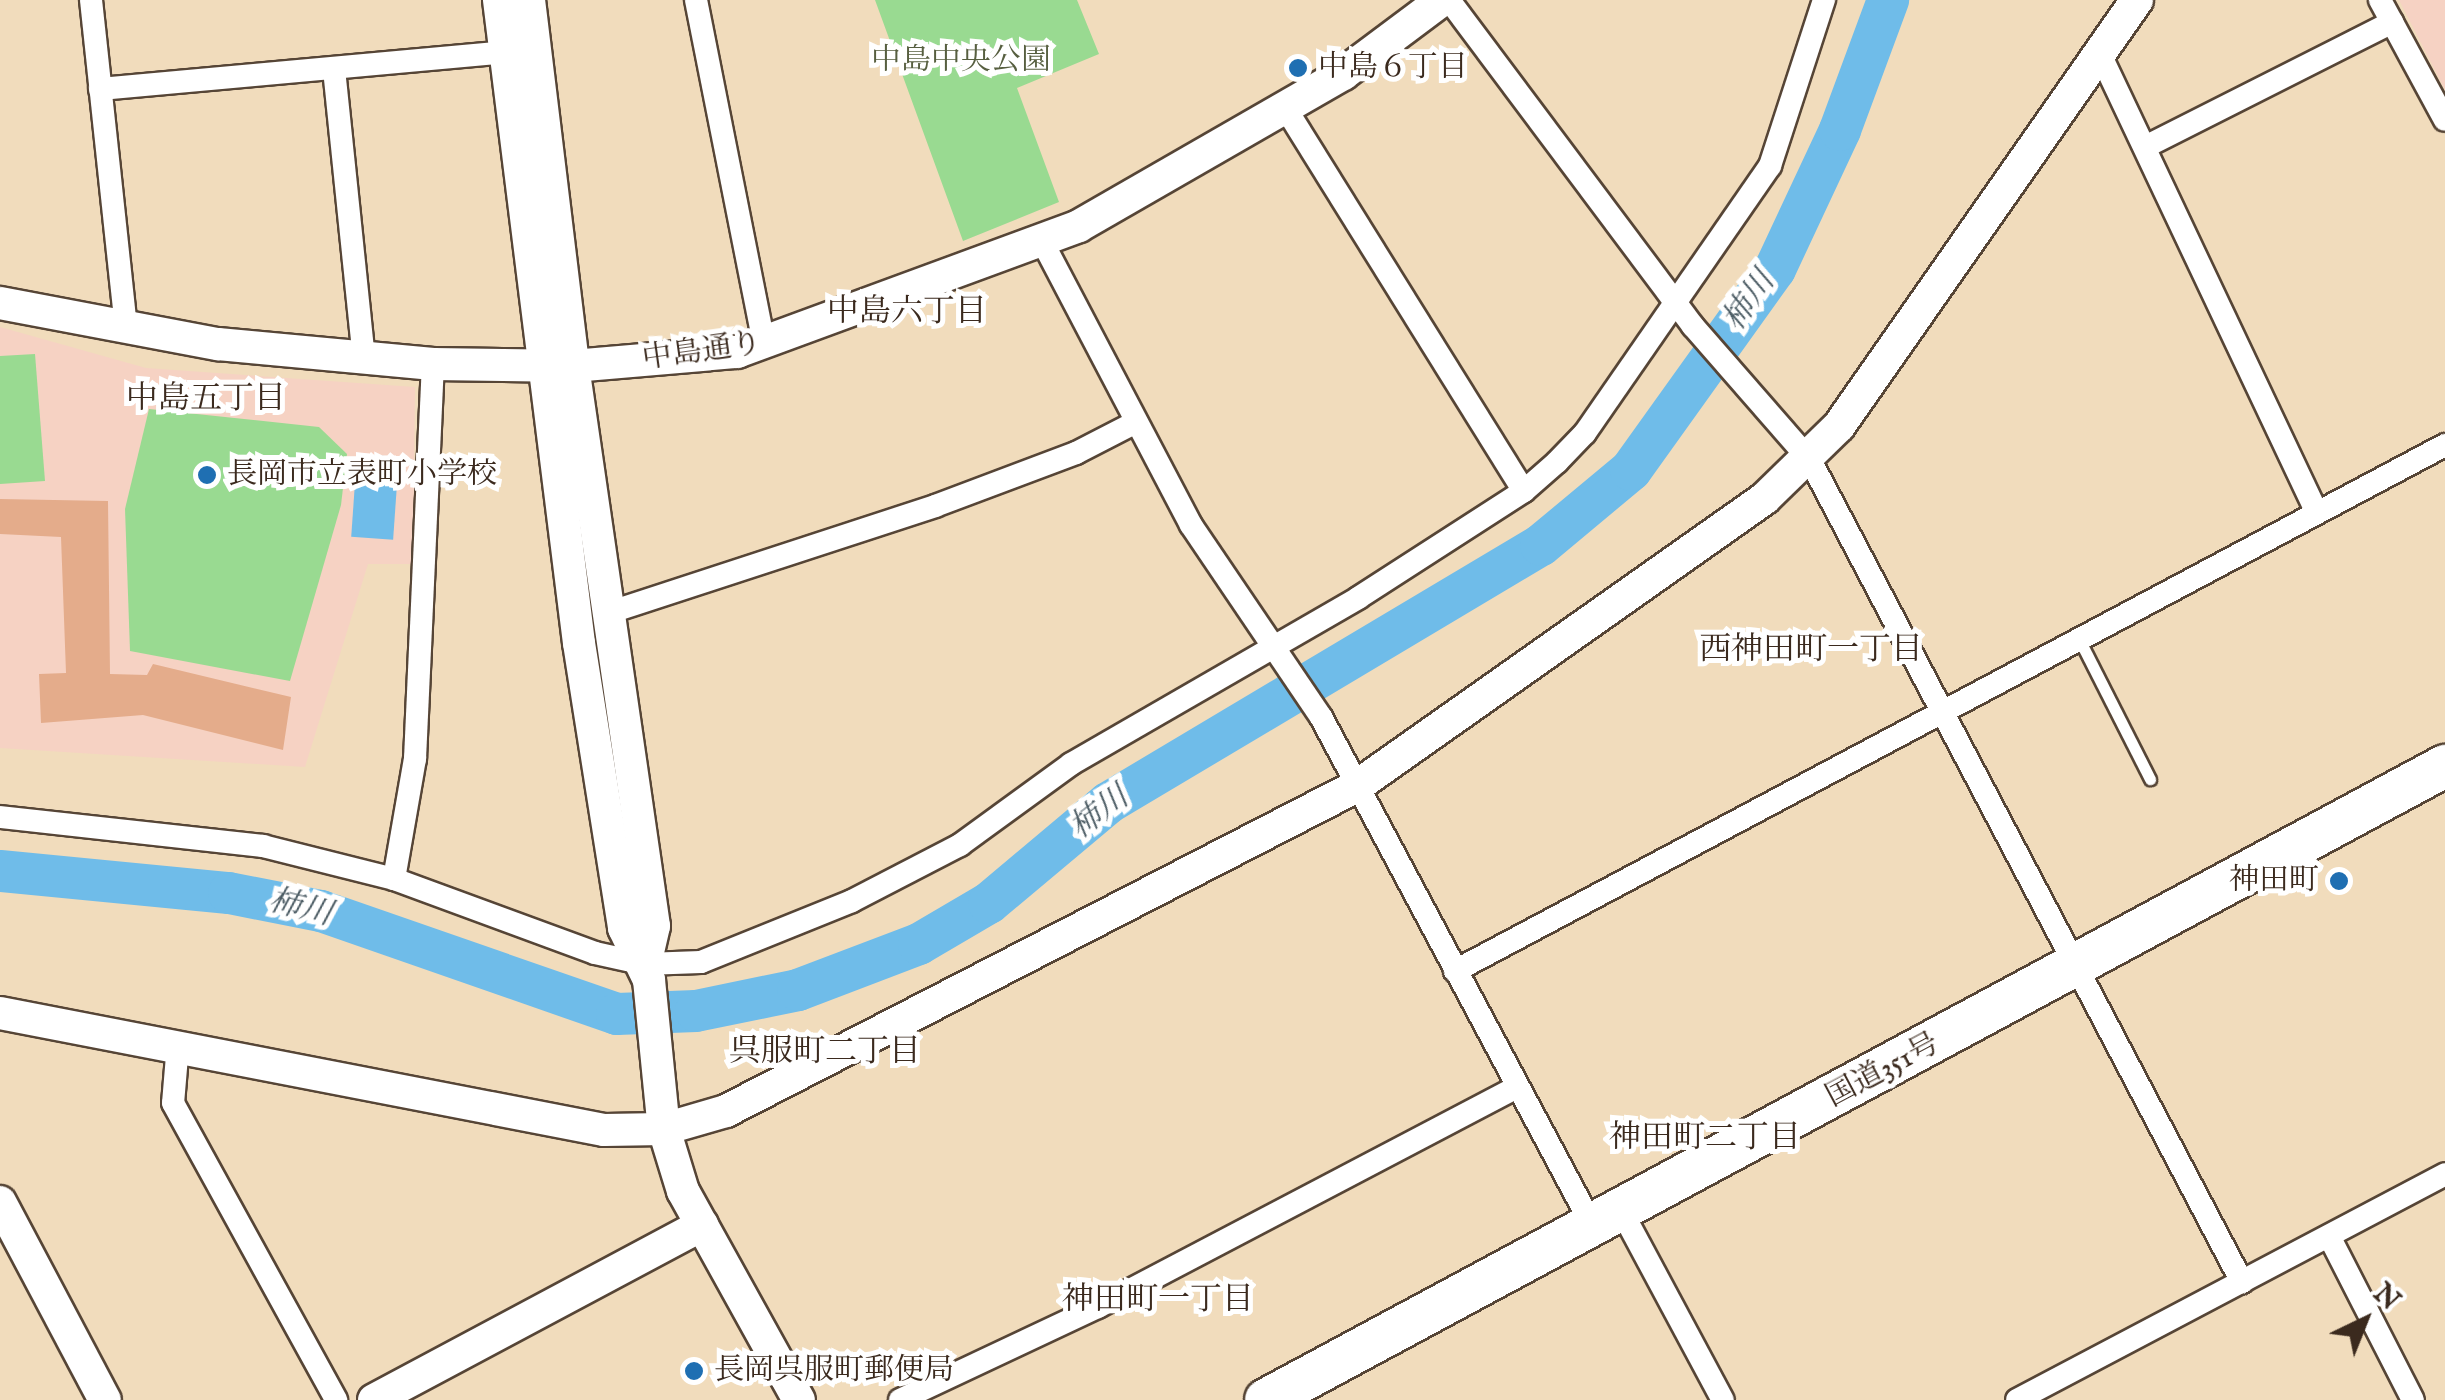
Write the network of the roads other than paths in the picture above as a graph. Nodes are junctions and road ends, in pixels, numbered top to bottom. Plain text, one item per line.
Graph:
1 (92, 0) edge
2 (500, 0) edge
3 (529, 0) edge
4 (696, 0) edge
5 (1446, 0) edge
6 (1824, 0) edge
7 (2138, 0) edge
8 (2380, 0) edge
9 (2392, 22) junction
10 (507, 52) junction
11 (2100, 54) junction
12 (334, 69) junction
13 (100, 89) junction
14 (1286, 109) junction
15 (2445, 120) edge
16 (2145, 147) junction
17 (1043, 243) junction
18 (1677, 302) junction
19 (0, 303) edge
20 (126, 330) junction
21 (764, 345) junction
22 (364, 360) junction
23 (433, 364) junction
24 (560, 366) junction
25 (1134, 423) junction
26 (2445, 444) edge
27 (1810, 460) junction
28 (1524, 491) junction
29 (2316, 511) junction
30 (608, 612) junction
31 (2080, 641) junction
32 (1277, 653) junction
33 (1948, 714) junction
34 (2445, 766) edge
35 (2150, 780) dead end
36 (1357, 786) junction
37 (0, 818) edge
38 (394, 879) junction
39 (2078, 966) junction
40 (1455, 971) junction
41 (647, 972) junction
42 (0, 1013) edge
43 (178, 1044) junction
44 (1516, 1088) junction
45 (664, 1129) junction
46 (2445, 1174) edge
47 (0, 1202) edge
48 (1607, 1218) junction
49 (702, 1225) junction
50 (2329, 1236) junction
51 (2242, 1282) junction
52 (105, 1400) edge
53 (336, 1400) edge
54 (374, 1400) edge
55 (800, 1400) edge
56 (900, 1400) edge
57 (1266, 1400) edge
58 (1724, 1400) edge
59 (2016, 1400) edge
60 (2413, 1400) edge

1 - 13 street
2 - 10 street
3 - 24 street
4 - 21 street
5 - 14 street, 中島通り
5 - 18 street
6 - 18 street
7 - 11 street
8 - 9 street
9 - 15 street
9 - 16 street
10 - 12 street
10 - 24 street
11 - 16 street
11 - 27 street
12 - 13 street
12 - 22 street
13 - 20 street
14 - 17 street, 中島通り
14 - 28 street
16 - 29 street
17 - 21 street, 中島通り
17 - 25 street
18 - 27 street
18 - 28 street
19 - 20 street, 中島通り
20 - 22 street, 中島通り
21 - 24 street, 中島通り
22 - 23 street, 中島通り
23 - 24 street, 中島通り
23 - 38 street
24 - 30 street
24 - 41 street
25 - 30 street
25 - 32 street
26 - 29 street
27 - 33 street
27 - 36 street
28 - 32 street
29 - 31 street
30 - 41 street
31 - 33 street
31 - 35 lane
32 - 36 street
32 - 41 street
33 - 39 street
33 - 40 street
34 - 39 highway, 国道351号
36 - 40 street
36 - 45 street
37 - 38 street
38 - 41 street
39 - 48 highway, 国道351号
39 - 51 street
40 - 44 street
41 - 45 street
42 - 43 street
43 - 45 street
43 - 53 street
44 - 48 street
44 - 56 street
45 - 49 street
46 - 50 street
47 - 52 street
48 - 57 highway, 国道351号
48 - 58 street
49 - 54 street
49 - 55 street
50 - 51 street
50 - 60 street
51 - 59 street

